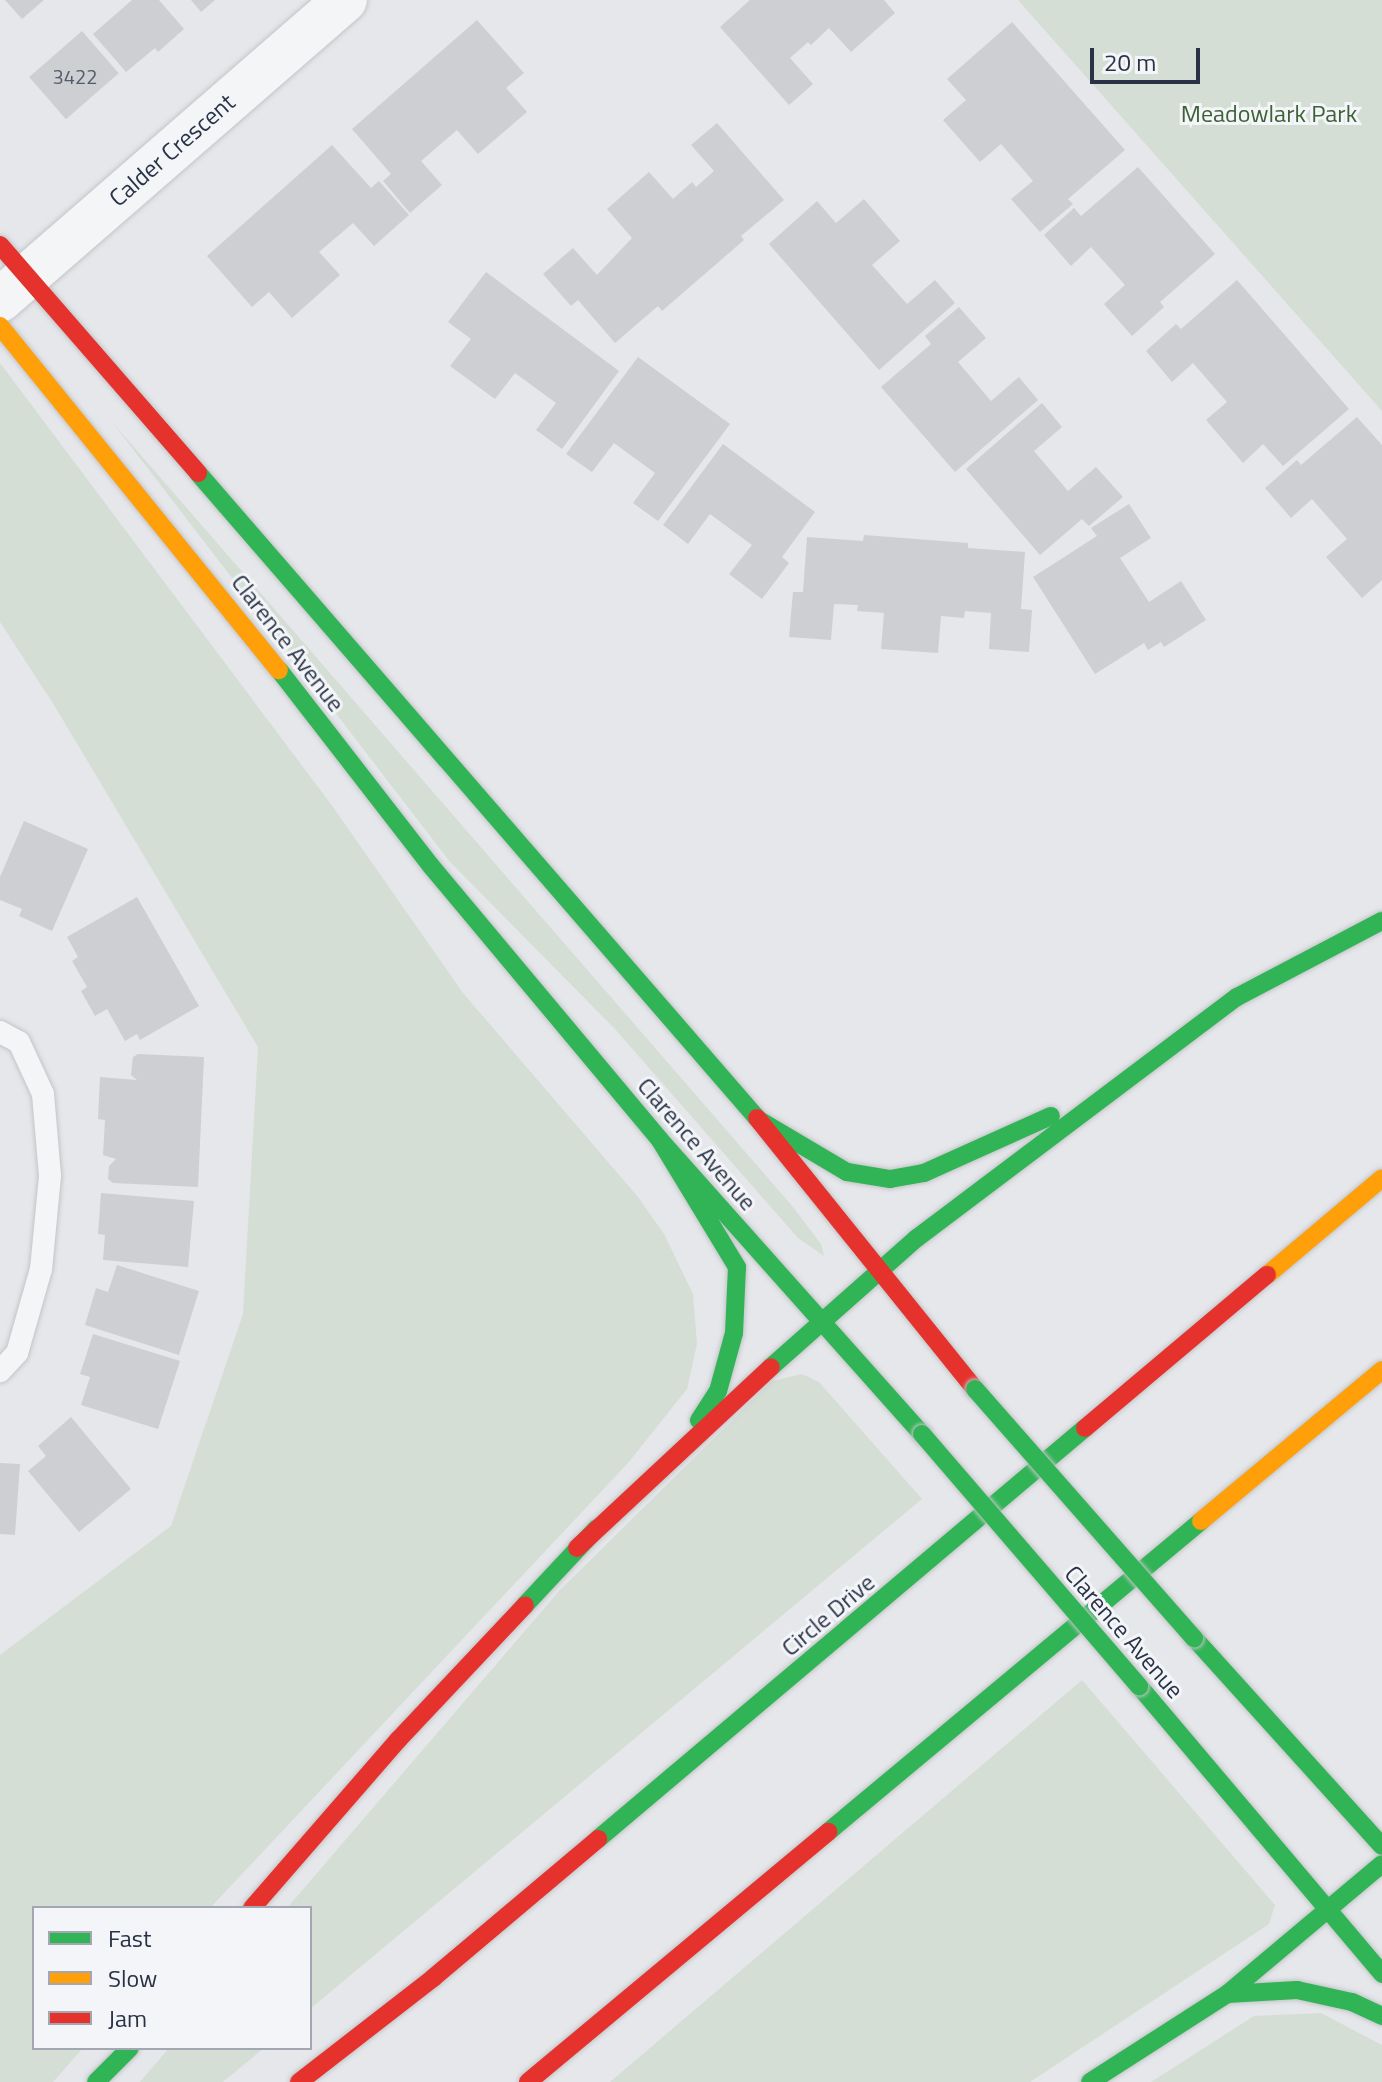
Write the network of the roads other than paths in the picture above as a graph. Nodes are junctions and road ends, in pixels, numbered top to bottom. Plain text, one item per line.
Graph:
1 (345, 0) edge
2 (9, 273) edge
3 (0, 326) edge
4 (1382, 921) edge
5 (0, 1032) edge
6 (1130, 1080) junction
7 (759, 1120) junction
8 (660, 1140) junction
9 (1382, 1178) edge
10 (880, 1271) junction
11 (820, 1321) junction
12 (1382, 1370) edge
13 (0, 1371) edge
14 (577, 1548) junction
15 (1382, 1846) edge
16 (1382, 1864) edge
17 (254, 1906) edge
18 (1328, 1907) junction
19 (1382, 1974) edge
20 (433, 1978) junction
21 (1227, 1994) junction
22 (1382, 2016) edge
23 (128, 2050) edge
24 (346, 2070) dead end
25 (96, 2082) edge
26 (299, 2082) edge
27 (528, 2082) edge
28 (1090, 2082) edge

1 - 2 street, Calder Crescent
2 - 7 main road, Clarence Avenue
3 - 8 main road, Clarence Avenue
4 - 6 main road
5 - 13 lane
6 - 7 main road
6 - 10 main road
7 - 10 main road, Clarence Avenue
8 - 11 main road, Clarence Avenue
8 - 14 main road
9 - 20 main road, Circle Drive
10 - 11 main road
10 - 15 main road, Clarence Avenue, bridge
11 - 14 main road
11 - 18 main road, Clarence Avenue, bridge
12 - 27 main road
14 - 17 main road
16 - 18 main road
18 - 19 main road, Clarence Avenue
18 - 21 main road
20 - 24 main road
20 - 26 main road, Circle Drive
21 - 22 main road
21 - 28 main road
23 - 25 main road

